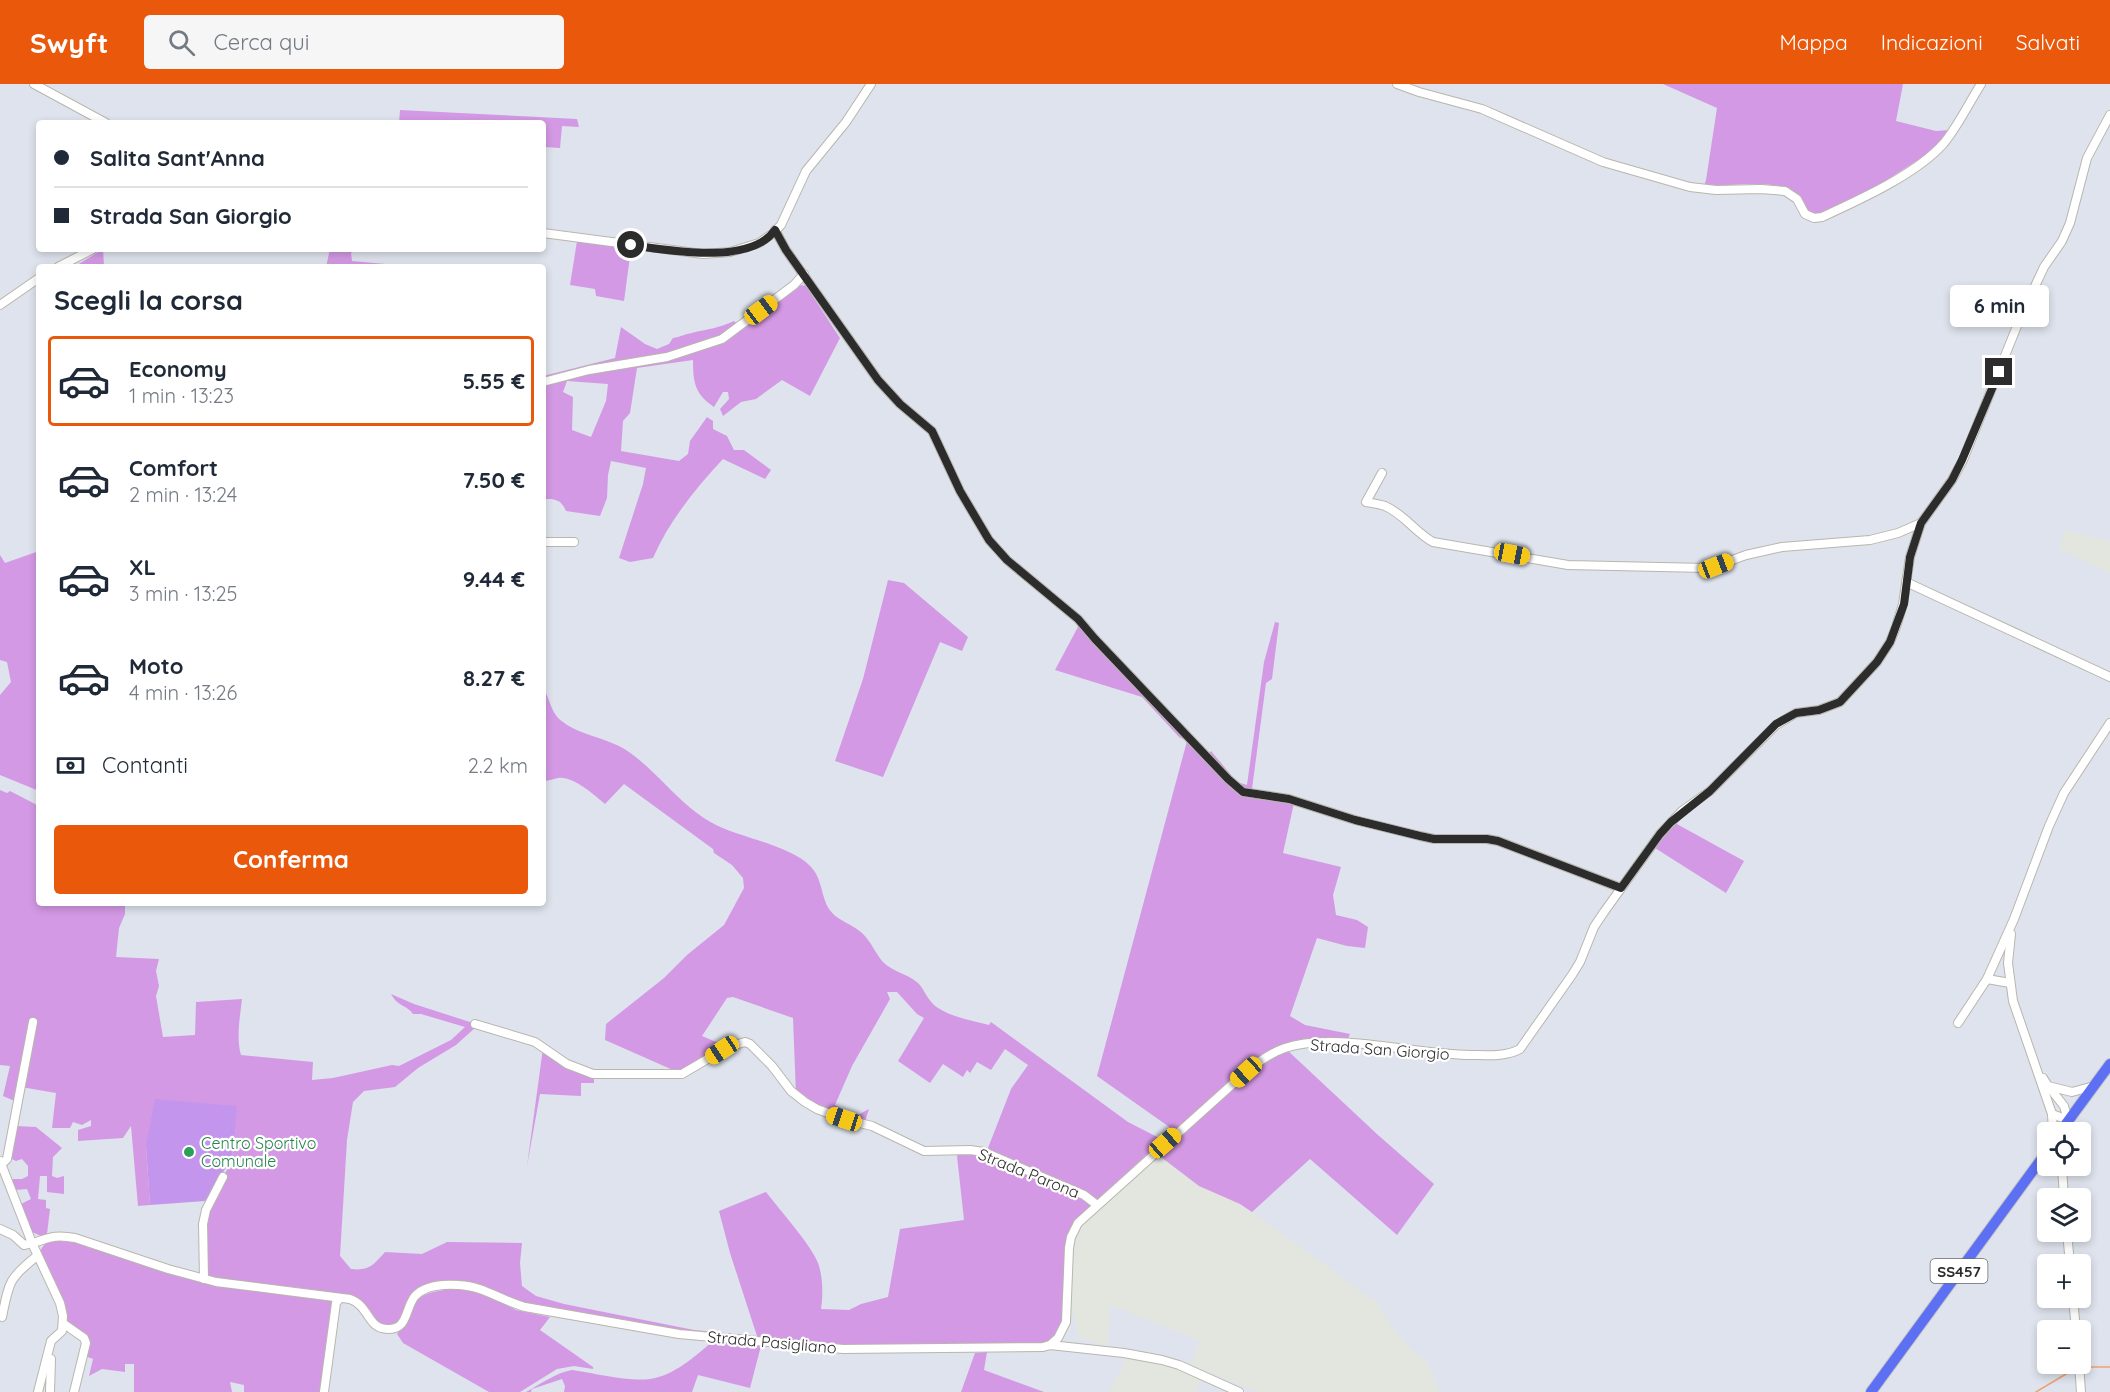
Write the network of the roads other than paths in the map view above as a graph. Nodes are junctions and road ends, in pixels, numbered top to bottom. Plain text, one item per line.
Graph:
1 (34, 84) edge
2 (871, 84) edge
3 (1397, 84) edge
4 (1981, 84) edge
5 (2110, 115) edge
6 (100, 120) edge
7 (775, 230) junction
8 (546, 233) edge
9 (87, 252) edge
10 (64, 264) edge
11 (804, 274) junction
12 (36, 280) edge
13 (0, 305) edge
14 (546, 381) edge
15 (1382, 473) dead end
16 (1921, 523) junction
17 (546, 542) edge
18 (574, 542) dead end
19 (1907, 576) junction
20 (2110, 677) edge
21 (2110, 723) edge
22 (1621, 888) junction
23 (2014, 919) junction
24 (1987, 979) junction
25 (2010, 983) junction
26 (33, 1022) dead end
27 (1958, 1023) dead end
28 (475, 1024) dead end
29 (2110, 1064) edge
30 (2038, 1069) junction
31 (2048, 1086) junction
32 (2094, 1086) junction
33 (2052, 1114) junction
34 (2068, 1120) junction
35 (2052, 1122) edge
36 (1, 1162) edge
37 (2037, 1165) edge
38 (223, 1177) dead end
39 (1097, 1204) junction
40 (0, 1229) edge
41 (32, 1244) junction
42 (37, 1256) junction
43 (204, 1279) junction
44 (339, 1299) junction
45 (0, 1316) edge
46 (63, 1327) junction
47 (1050, 1345) junction
48 (2080, 1374) edge
49 (38, 1392) edge
50 (50, 1392) edge
51 (74, 1392) edge
52 (324, 1392) edge
53 (1239, 1392) edge
54 (1871, 1392) edge
55 (2081, 1392) edge

1 - 6 street
2 - 7 street
3 - 4 street
5 - 16 street, Strada San Giorgio
7 - 8 street
7 - 11 street
9 - 10 street
11 - 14 street
11 - 22 street
12 - 13 street
15 - 16 street
16 - 19 street, Strada San Giorgio
17 - 18 street
19 - 20 street
19 - 22 street, Strada San Giorgio
21 - 23 street
22 - 39 street, Strada San Giorgio
23 - 24 street
23 - 25 street
24 - 25 street
24 - 27 street
25 - 30 street
26 - 36 street
28 - 39 street, Strada Parona
29 - 32 main road
30 - 31 street
30 - 33 street
31 - 32 street
31 - 34 street
32 - 34 main road
33 - 34 street
33 - 35 street
36 - 41 street
37 - 54 main road, SS457
38 - 43 street
39 - 47 street, Strada San Giorgio
40 - 41 street
41 - 42 street
41 - 43 street
42 - 45 street
42 - 46 street
43 - 44 street
44 - 47 street, Strada Pasigliano
44 - 52 street
46 - 49 street
46 - 50 street
46 - 51 street
47 - 53 street, Strada Pasigliano
48 - 55 street

